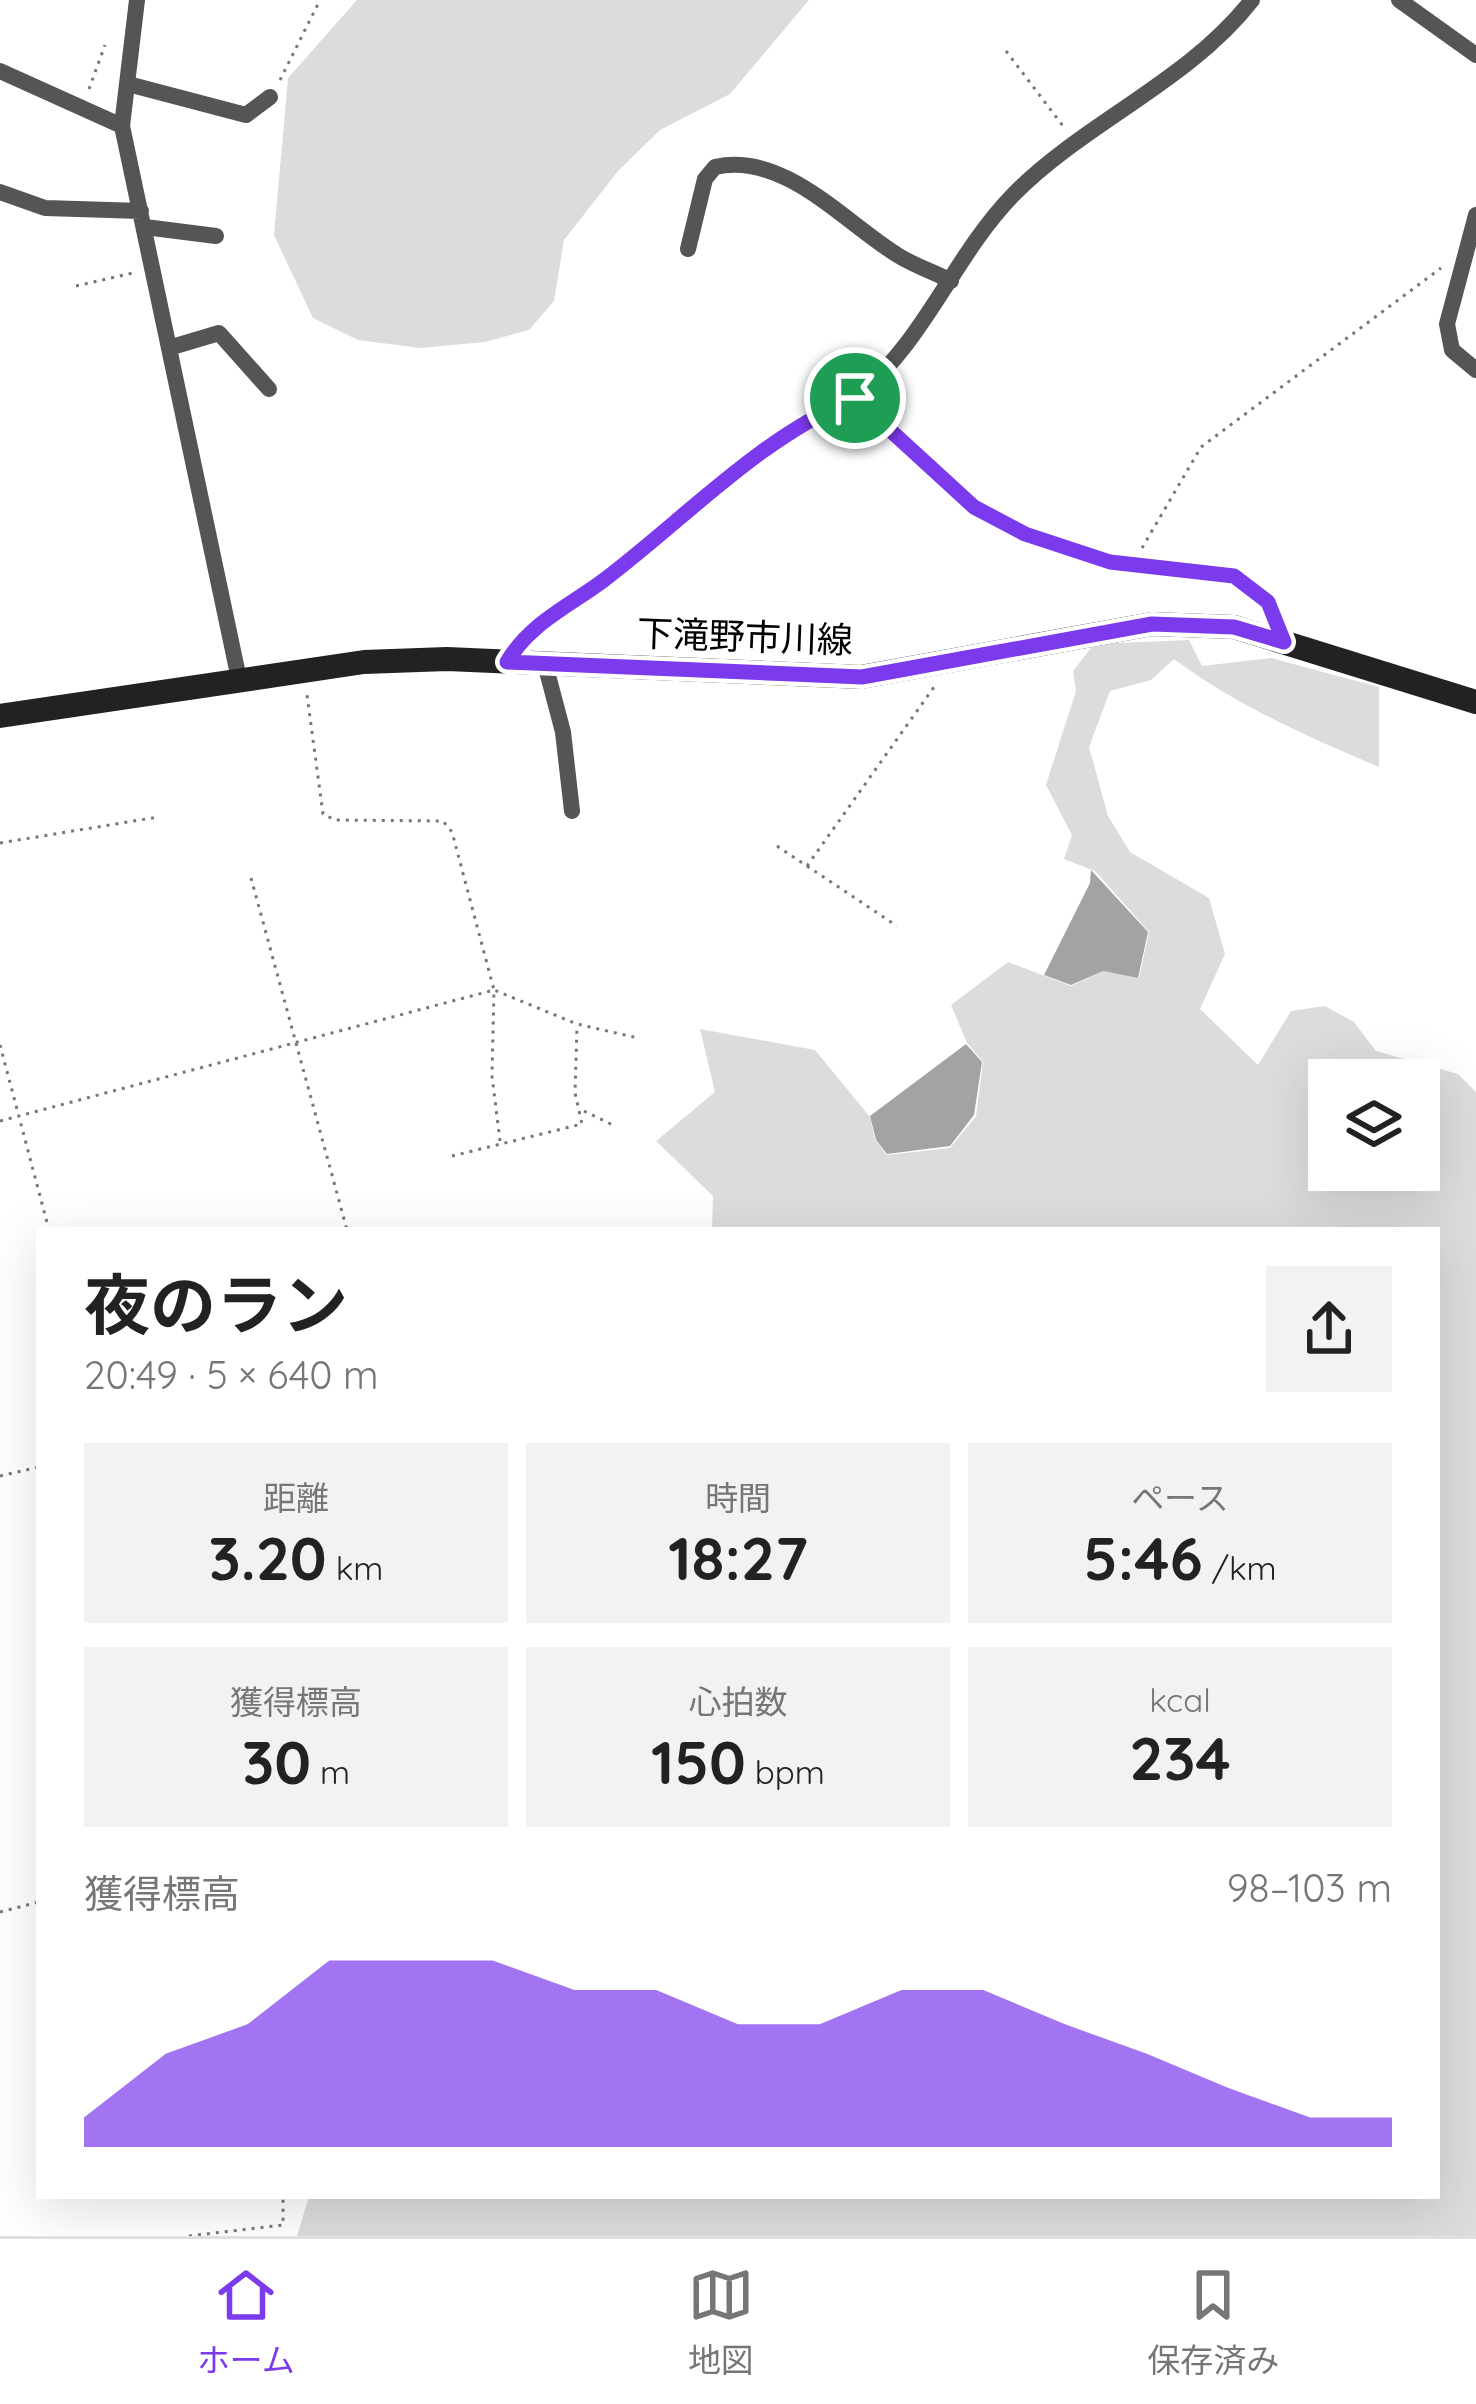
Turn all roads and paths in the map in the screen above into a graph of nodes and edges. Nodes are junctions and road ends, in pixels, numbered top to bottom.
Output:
1 (137, 0) edge
2 (320, 0) edge
3 (1252, 0) edge
4 (1399, 0) edge
5 (105, 45) dead end
6 (1006, 51) dead end
7 (1476, 55) edge
8 (0, 71) edge
9 (128, 84) junction
10 (270, 97) joint
11 (81, 110) junction
12 (122, 126) junction
13 (1077, 144) junction
14 (0, 192) edge
15 (1476, 215) edge
16 (143, 219) junction
17 (216, 236) dead end
18 (688, 249) dead end
19 (1459, 264) junction
20 (154, 267) junction
21 (951, 281) junction
22 (76, 286) dead end
23 (172, 347) junction
24 (1476, 370) edge
25 (269, 389) dead end
26 (855, 398) junction
27 (1135, 566) junction
28 (1284, 642) junction
29 (507, 662) junction
30 (544, 664) junction
31 (931, 667) junction
32 (304, 669) junction
33 (239, 679) junction
34 (1476, 702) edge
35 (0, 716) edge
36 (572, 811) dead end
37 (158, 817) dead end
38 (0, 842) edge
39 (777, 846) dead end
40 (807, 866) junction
41 (251, 878) dead end
42 (897, 926) dead end
43 (494, 990) junction
44 (577, 1024) junction
45 (638, 1038) dead end
46 (298, 1042) junction
47 (0, 1045) edge
48 (582, 1111) junction
49 (20, 1116) junction
50 (0, 1121) edge
51 (615, 1126) dead end
52 (500, 1142) junction
53 (452, 1156) dead end
54 (48, 1227) edge
55 (345, 1227) edge
56 (36, 1467) edge
57 (0, 1476) edge
58 (36, 1903) edge
59 (0, 1912) edge
60 (283, 2199) edge
61 (283, 2225) junction
62 (189, 2236) edge
63 (284, 2236) edge

1 - 9 street
2 - 10 path
3 - 13 street
4 - 7 street
5 - 11 path
6 - 13 path
8 - 11 street
9 - 10 street
9 - 12 street
11 - 12 street
12 - 16 street
13 - 21 street
14 - 16 street
15 - 19 street
16 - 17 street
16 - 20 street
18 - 21 street
19 - 24 street
19 - 27 path
20 - 22 path
20 - 23 street
21 - 26 street
23 - 25 street
23 - 33 street
26 - 27 street
26 - 29 street
27 - 28 street
28 - 31 main road, 下滝野市川線
28 - 34 main road, 下滝野市川線
29 - 30 main road, 下滝野市川線
29 - 32 main road, 下滝野市川線
30 - 31 main road, 下滝野市川線
30 - 36 street
31 - 40 path
32 - 33 main road, 下滝野市川線
32 - 43 path
33 - 35 main road, 下滝野市川線
37 - 38 path
39 - 40 path
40 - 42 path
41 - 46 path
43 - 44 path
43 - 46 path
43 - 52 path
44 - 45 path
44 - 48 path
46 - 49 path
46 - 55 path
47 - 49 path
48 - 51 path
48 - 52 path
49 - 50 path
49 - 54 path
52 - 53 path
56 - 57 path
58 - 59 path
60 - 61 path
61 - 62 path
61 - 63 path

